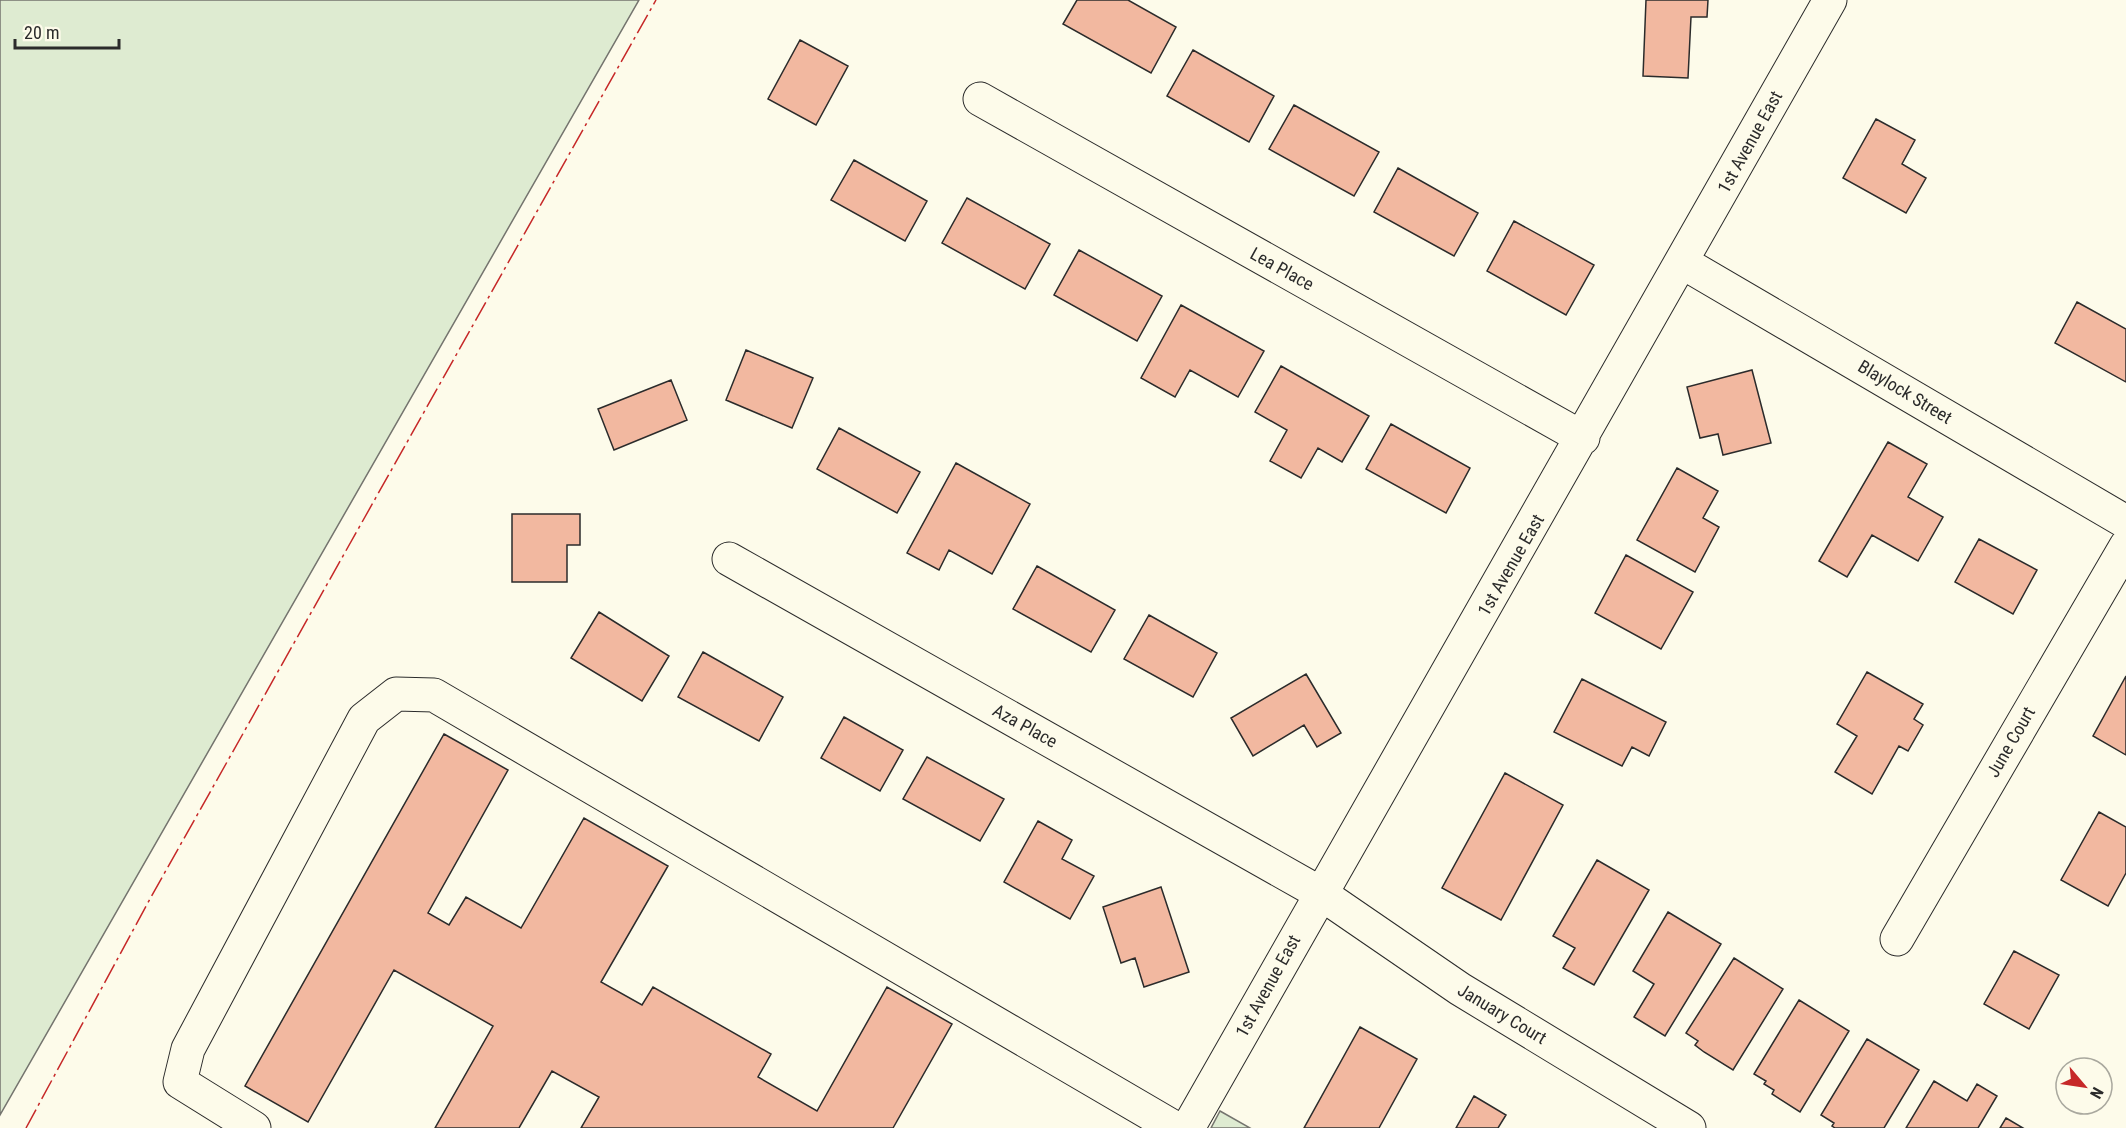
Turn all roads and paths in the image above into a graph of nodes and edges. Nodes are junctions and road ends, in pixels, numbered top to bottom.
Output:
1 (1830, 0) edge
2 (980, 99) dead end
3 (1682, 262) junction
4 (1583, 438) junction
5 (2126, 522) edge
6 (2126, 546) edge
7 (729, 560) dead end
8 (1320, 892) junction
9 (1896, 939) dead end
10 (254, 1128) edge
11 (1175, 1128) edge
12 (1188, 1128) edge
13 (1689, 1128) edge

1 - 3 street, 1st Avenue East
2 - 4 street, Lea Place
3 - 4 street, 1st Avenue East
3 - 5 street, Blaylock Street
4 - 8 street, 1st Avenue East
6 - 9 street, June Court
7 - 8 street, Aza Place
8 - 12 street, 1st Avenue East
8 - 13 street, January Court
10 - 11 street

